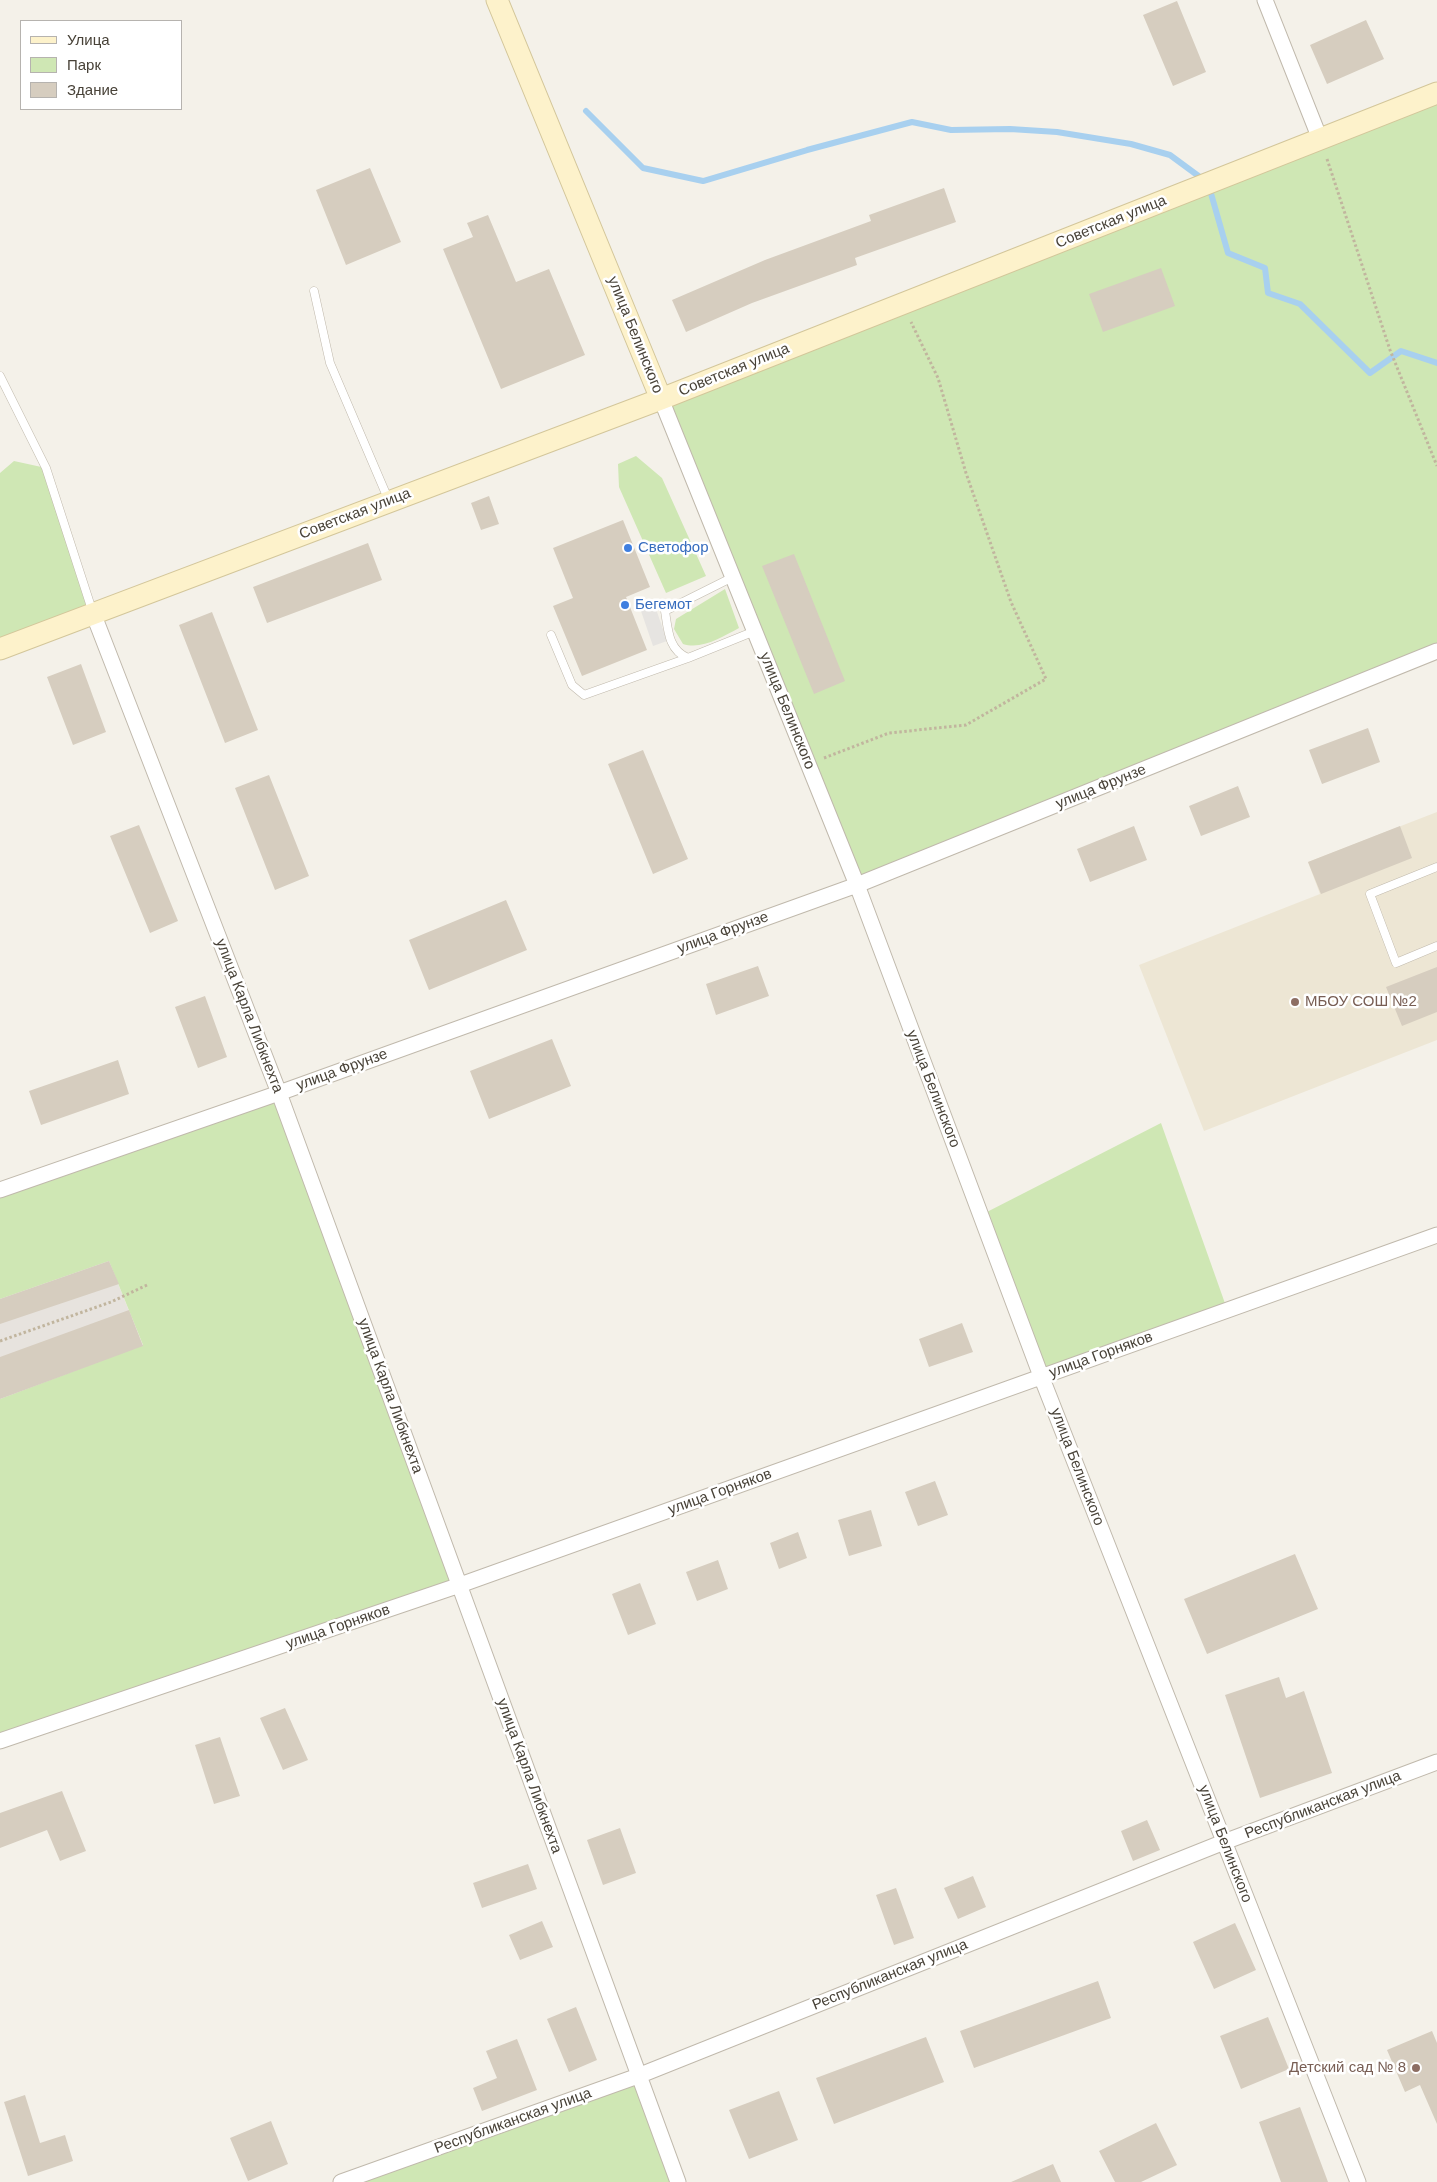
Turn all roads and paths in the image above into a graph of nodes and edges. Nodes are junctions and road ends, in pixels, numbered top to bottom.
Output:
1 (497, 0) edge
2 (1265, 0) edge
3 (1437, 93) edge
4 (1320, 139) junction
5 (314, 291) dead end
6 (902, 304) junction
7 (0, 376) edge
8 (661, 399) junction
9 (1437, 466) edge
10 (388, 501) junction
11 (733, 577) junction
12 (93, 613) junction
13 (755, 631) junction
14 (551, 635) dead end
15 (0, 650) edge
16 (1437, 651) edge
17 (688, 658) junction
18 (808, 764) junction
19 (1437, 867) edge
20 (857, 885) junction
21 (1437, 946) edge
22 (279, 1093) junction
23 (0, 1190) edge
24 (1437, 1235) edge
25 (147, 1285) dead end
26 (0, 1341) edge
27 (1041, 1376) junction
28 (460, 1586) junction
29 (0, 1741) edge
30 (1437, 1762) edge
31 (1224, 1842) junction
32 (638, 2076) junction
33 (341, 2182) edge
34 (678, 2182) edge
35 (1358, 2182) edge

1 - 8 street, улица Белинского
2 - 4 street
3 - 4 street, Советская улица
4 - 6 street, Советская улица
4 - 9 path
5 - 10 lane
6 - 8 street, Советская улица
6 - 18 path
7 - 12 lane
8 - 10 street, Советская улица
8 - 11 street, улица Белинского
10 - 12 street, Советская улица
11 - 13 street, улица Белинского
11 - 17 lane
12 - 15 street, Советская улица
12 - 22 street, улица Карла Либкнехта
13 - 17 lane
13 - 18 street, улица Белинского
14 - 17 lane
16 - 20 street, улица Фрунзе
18 - 20 street, улица Белинского
19 - 21 lane
20 - 22 street, улица Фрунзе
20 - 27 street, улица Белинского
22 - 23 street, улица Фрунзе
22 - 28 street, улица Карла Либкнехта
24 - 27 street, улица Горняков
25 - 26 path
27 - 28 street, улица Горняков
27 - 31 street, улица Белинского
28 - 29 street, улица Горняков
28 - 32 street, улица Карла Либкнехта
30 - 31 street, Республиканская улица
31 - 32 street, Республиканская улица
31 - 35 street, улица Белинского
32 - 33 street, Республиканская улица
32 - 34 street, улица Карла Либкнехта

